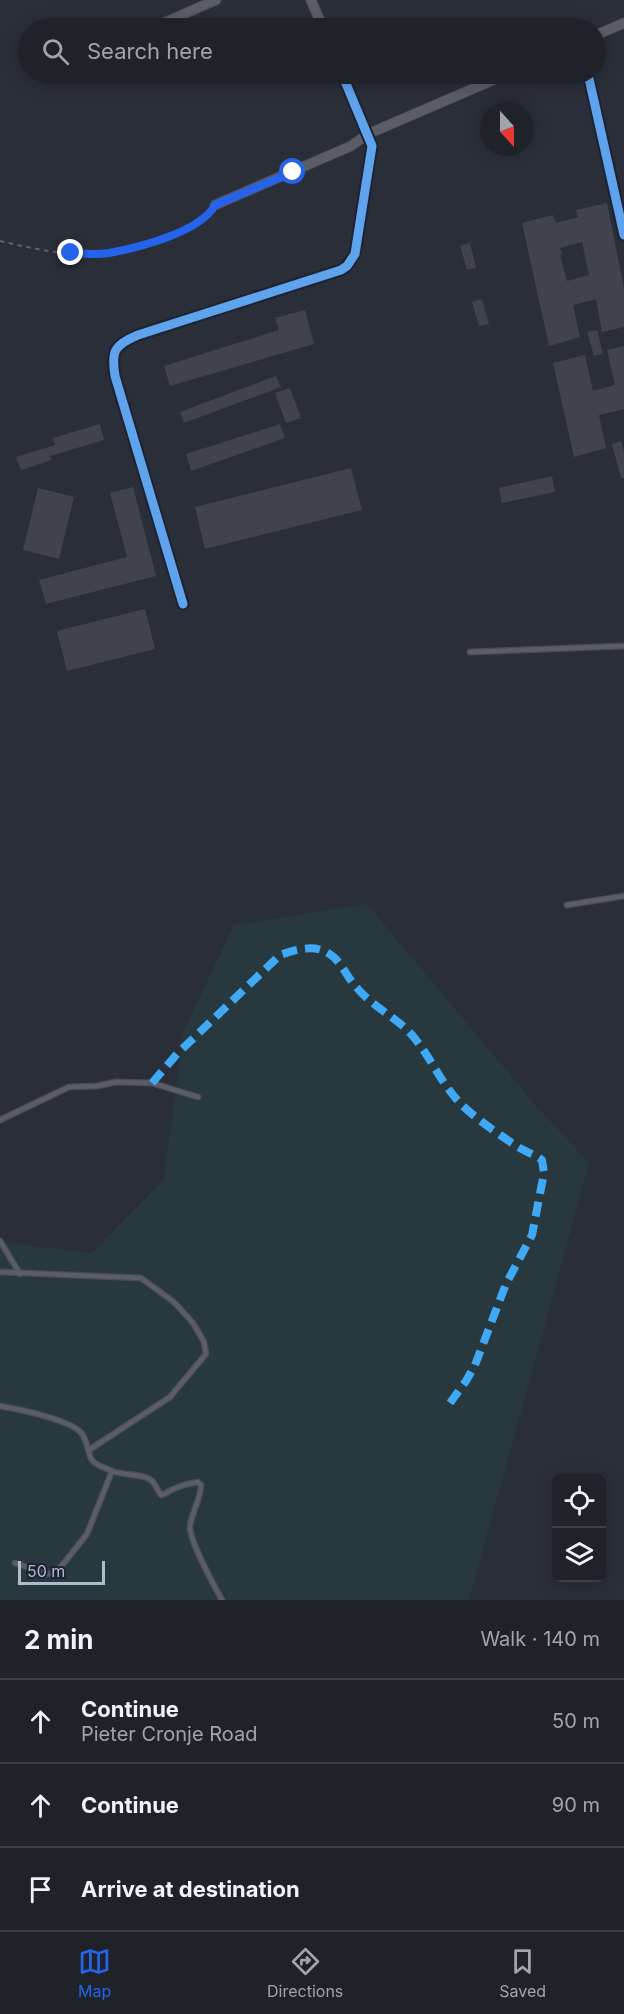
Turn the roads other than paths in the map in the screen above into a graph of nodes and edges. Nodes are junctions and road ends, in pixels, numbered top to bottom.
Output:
1 (216, 0) edge
2 (311, 0) edge
3 (175, 18) edge
4 (319, 18) edge
5 (624, 23) edge
6 (606, 31) edge
7 (346, 84) edge
8 (484, 84) edge
9 (590, 84) edge
10 (368, 134) junction
11 (215, 205) road end
12 (624, 235) edge
13 (183, 604) dead end
14 (624, 646) edge
15 (470, 652) dead end
16 (624, 896) edge
17 (567, 905) dead end
18 (198, 1097) dead end
19 (0, 1120) edge
20 (0, 1241) edge
21 (0, 1272) edge
22 (20, 1274) junction
23 (0, 1406) edge
24 (89, 1455) junction
25 (112, 1471) junction
26 (15, 1563) dead end
27 (222, 1600) edge

1 - 3 street
2 - 4 street
5 - 6 street
7 - 10 street
8 - 10 street
9 - 12 street
10 - 11 street
10 - 13 street
14 - 15 lane
16 - 17 lane
18 - 19 lane
20 - 22 lane
21 - 22 lane
22 - 24 lane
23 - 24 lane
24 - 25 lane
25 - 26 lane
25 - 27 lane

